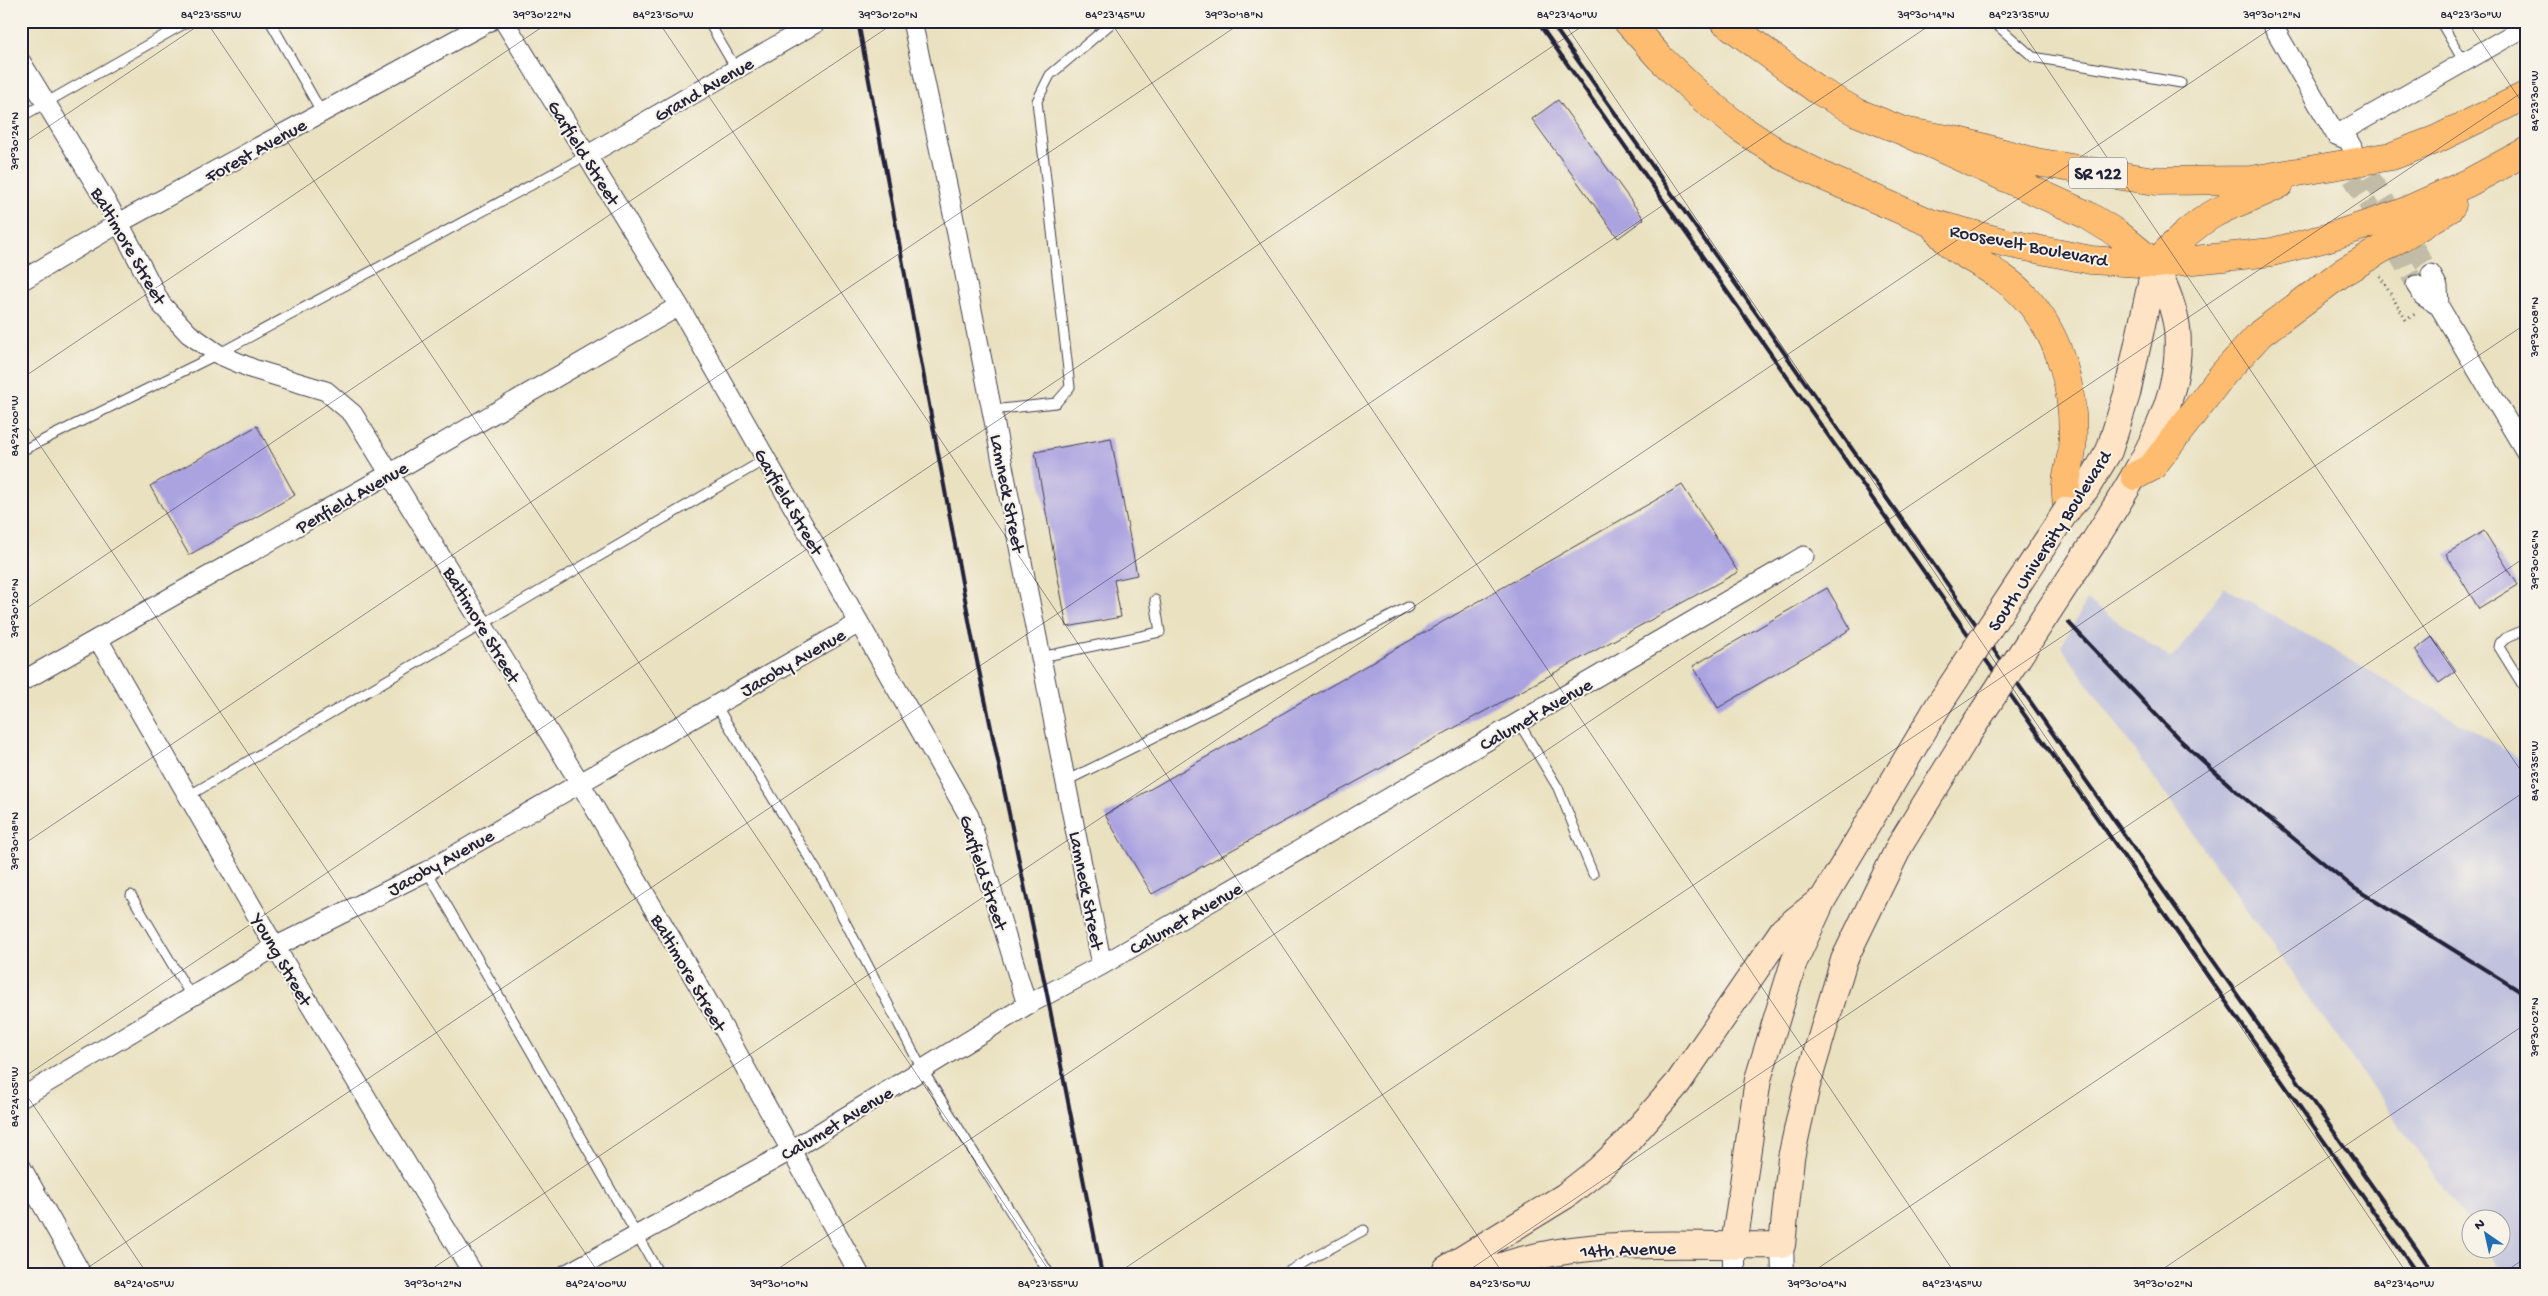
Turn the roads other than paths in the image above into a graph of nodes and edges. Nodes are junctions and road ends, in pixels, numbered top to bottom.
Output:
1 (189, 21) edge
2 (270, 21) edge
3 (490, 21) edge
4 (504, 21) edge
5 (708, 21) edge
6 (819, 21) edge
7 (912, 21) edge
8 (1114, 21) edge
9 (1627, 21) edge
10 (1724, 21) edge
11 (1996, 21) edge
12 (2270, 21) edge
13 (2440, 21) edge
14 (2527, 26) edge
15 (21, 62) edge
16 (2464, 62) junction
17 (736, 69) junction
18 (2181, 83) dead end
19 (2527, 95) edge
20 (46, 103) junction
21 (322, 113) junction
22 (21, 117) edge
23 (1903, 131) junction
24 (2336, 134) junction
25 (2345, 150) tunnel mouth
26 (2527, 151) edge
27 (588, 155) junction
28 (2296, 174) junction
29 (2468, 183) junction
30 (119, 223) junction
31 (1931, 223) junction
32 (2155, 264) junction
33 (2424, 279) tunnel mouth
34 (21, 281) edge
35 (679, 306) junction
36 (218, 354) junction
37 (992, 410) junction
38 (21, 451) edge
39 (2527, 454) edge
40 (766, 459) junction
41 (391, 473) junction
42 (2134, 476) junction
43 (2067, 510) junction
44 (1804, 556) dead end
45 (1155, 600) dead end
46 (1408, 607) dead end
47 (859, 623) junction
48 (484, 625) junction
49 (2527, 629) edge
50 (98, 639) junction
51 (1041, 657) junction
52 (22, 679) edge
53 (2527, 692) edge
54 (716, 705) junction
55 (1519, 723) junction
56 (1066, 781) junction
57 (580, 783) junction
58 (190, 795) junction
59 (426, 871) junction
60 (1593, 874) dead end
61 (131, 894) dead end
62 (1823, 899) junction
63 (276, 947) junction
64 (1102, 965) junction
65 (191, 996) junction
66 (1026, 1005) junction
67 (922, 1069) junction
68 (21, 1098) edge
69 (790, 1151) junction
70 (21, 1167) edge
71 (1364, 1230) dead end
72 (636, 1235) junction
73 (1782, 1245) junction
74 (1734, 1246) junction
75 (1507, 1262) junction
76 (82, 1275) edge
77 (474, 1275) edge
78 (565, 1275) edge
79 (660, 1275) edge
80 (860, 1275) edge
81 (1050, 1275) edge
82 (1282, 1275) edge
83 (1443, 1275) edge
84 (1478, 1275) edge
85 (1531, 1275) edge
86 (1734, 1275) edge
87 (1783, 1275) edge

1 - 20 lane
2 - 21 lane
3 - 21 street, Forest Avenue
4 - 27 street, Garfield Street
5 - 17 lane
6 - 17 street, Grand Avenue
7 - 37 street, Lamneck Street
8 - 37 lane
9 - 31 main road
10 - 23 main road, SR 122
11 - 18 lane
12 - 24 street
13 - 16 lane
14 - 16 street
15 - 20 street, Baltimore Street
16 - 24 street
17 - 27 street, Grand Avenue
19 - 28 main road, SR 122
20 - 22 lane
20 - 30 street, Baltimore Street
21 - 30 street, Forest Avenue
23 - 28 main road, SR 122
23 - 32 main road
24 - 25 street
26 - 29 main road, Roosevelt Boulevard
27 - 35 street, Garfield Street
27 - 36 lane
28 - 32 main road
29 - 32 main road, Roosevelt Boulevard
29 - 42 main road
30 - 34 street, Forest Avenue
30 - 36 street, Baltimore Street
31 - 32 main road, Roosevelt Boulevard
31 - 43 main road
32 - 42 main road, South University Boulevard
32 - 43 main road, South University Boulevard
33 - 39 street
35 - 40 street, Garfield Street
35 - 41 street, Penfield Avenue
36 - 38 lane
36 - 41 street, Baltimore Street
37 - 51 street, Lamneck Street
40 - 47 street, Garfield Street
40 - 48 lane
41 - 48 street, Baltimore Street
41 - 50 street, Penfield Avenue
42 - 73 main road, South University Boulevard, bridge
43 - 62 main road, South University Boulevard, bridge
44 - 55 street, Calumet Avenue
45 - 51 lane
46 - 56 lane
47 - 54 street, Jacoby Avenue
47 - 66 street, Garfield Street
48 - 57 street, Baltimore Street
48 - 58 lane
49 - 53 lane
50 - 52 street, Penfield Avenue
50 - 58 street, Young Street
51 - 56 street, Lamneck Street
54 - 57 street, Jacoby Avenue
54 - 67 lane
55 - 60 lane
55 - 64 street, Calumet Avenue
56 - 64 street, Lamneck Street
57 - 59 street, Jacoby Avenue
57 - 69 street, Baltimore Street
58 - 63 street, Young Street
59 - 63 street, Jacoby Avenue
59 - 72 lane
61 - 65 lane
62 - 74 main road, South University Boulevard
62 - 83 main road
63 - 65 street, Jacoby Avenue
63 - 77 street, Young Street
64 - 66 street, Calumet Avenue
65 - 68 street, Jacoby Avenue
66 - 67 street, Calumet Avenue
67 - 69 street, Calumet Avenue
67 - 81 lane
69 - 72 street, Calumet Avenue
69 - 80 street, Baltimore Street
70 - 76 street
71 - 82 lane
72 - 78 street, Calumet Avenue
72 - 79 lane
73 - 74 main road, 14th Avenue
73 - 87 street, South University Boulevard
74 - 75 main road, 14th Avenue
74 - 86 street, South University Boulevard
75 - 84 main road, 14th Avenue
75 - 85 main road

